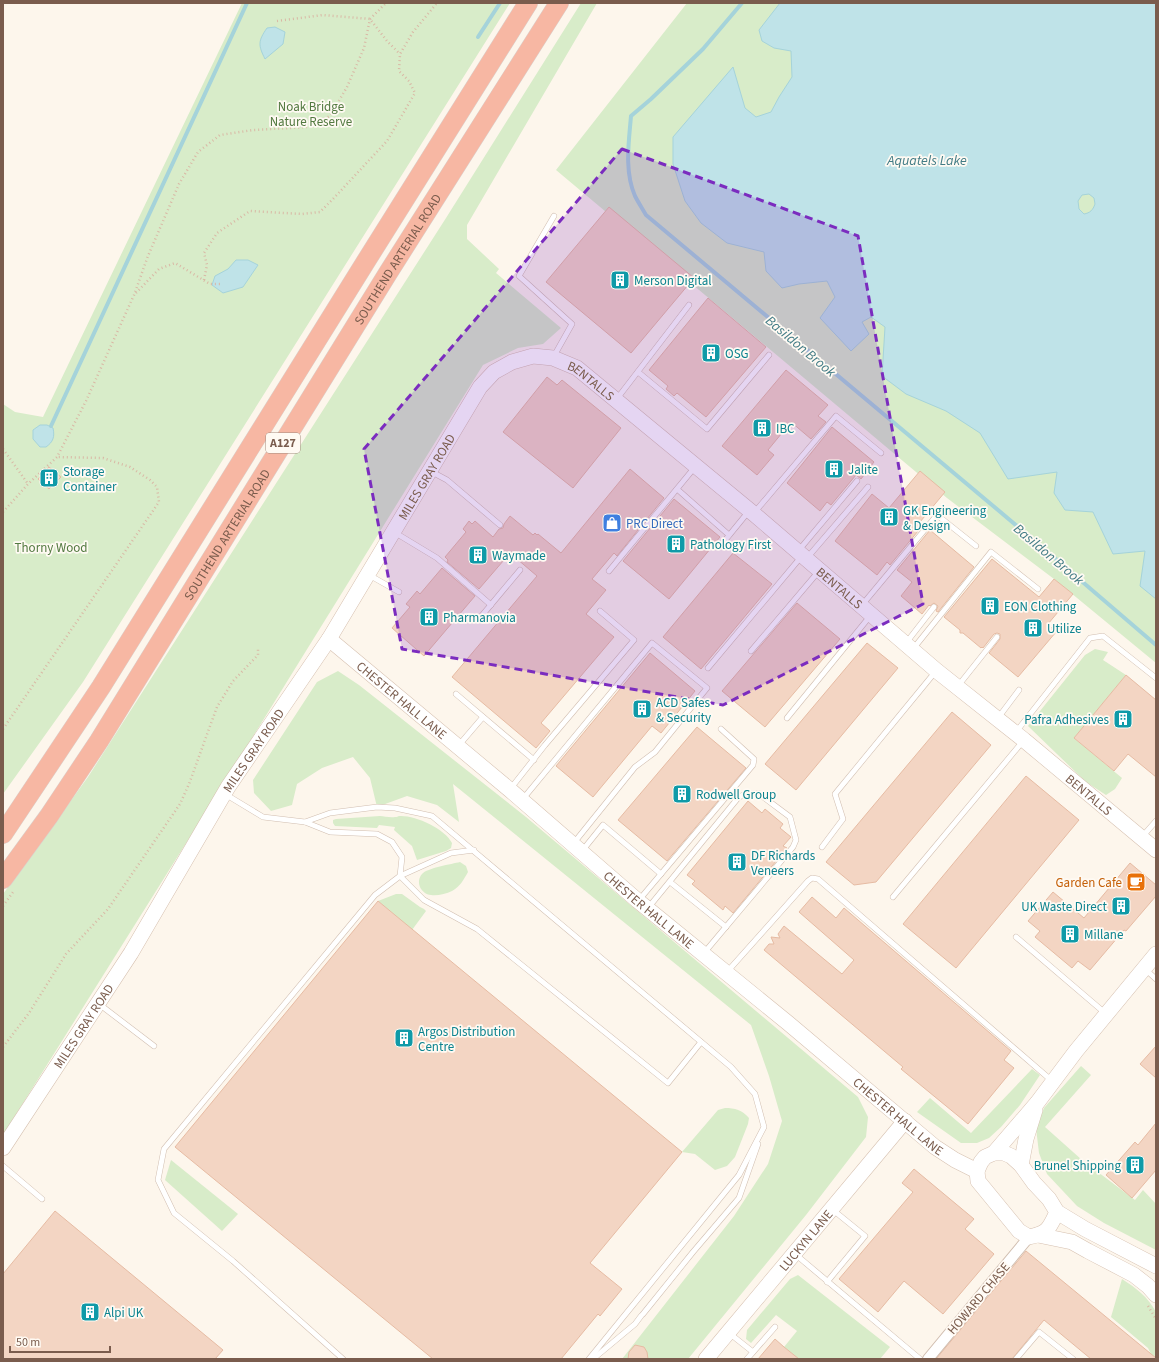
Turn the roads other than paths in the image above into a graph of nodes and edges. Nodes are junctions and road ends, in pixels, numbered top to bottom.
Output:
1 (528, 3) edge
2 (559, 3) edge
3 (554, 216) dead end
4 (690, 305) dead end
5 (769, 355) dead end
6 (553, 358) junction
7 (512, 362) joint
8 (638, 372) junction
9 (616, 400) junction
10 (881, 453) dead end
11 (696, 466) junction
12 (430, 471) junction
13 (857, 481) dead end
14 (868, 488) dead end
15 (676, 489) junction
16 (752, 512) junction
17 (500, 525) dead end
18 (393, 532) junction
19 (729, 535) junction
20 (722, 544) dead end
21 (976, 546) dead end
22 (802, 555) junction
23 (520, 570) dead end
24 (819, 570) junction
25 (609, 571) dead end
26 (368, 574) junction
27 (1038, 589) dead end
28 (399, 592) dead end
29 (491, 605) junction
30 (934, 607) dead end
31 (866, 610) junction
32 (600, 611) dead end
33 (479, 619) dead end
34 (997, 637) dead end
35 (329, 638) junction
36 (909, 647) junction
37 (751, 651) dead end
38 (708, 668) dead end
39 (937, 670) junction
40 (1156, 678) edge
41 (957, 686) junction
42 (1020, 690) dead end
43 (456, 694) dead end
44 (483, 717) junction
45 (786, 718) dead end
46 (997, 718) junction
47 (721, 729) dead end
48 (1020, 736) junction
49 (458, 747) junction
50 (534, 760) junction
51 (510, 790) junction
52 (224, 794) junction
53 (522, 800) junction
54 (1156, 821) edge
55 (305, 822) junction
56 (3, 834) edge
57 (1142, 837) junction
58 (822, 847) dead end
59 (577, 849) junction
60 (474, 850) junction
61 (1156, 850) edge
62 (661, 874) junction
63 (400, 876) junction
64 (3, 879) edge
65 (670, 882) junction
66 (893, 897) dead end
67 (643, 905) junction
68 (726, 927) junction
69 (1016, 937) dead end
70 (703, 954) junction
71 (1156, 954) edge
72 (1144, 968) junction
73 (726, 973) junction
74 (1156, 979) edge
75 (98, 1004) junction
76 (1106, 1014) junction
77 (701, 1042) junction
78 (154, 1046) dead end
79 (1053, 1082) junction
80 (1037, 1103) junction
81 (905, 1121) junction
82 (764, 1126) junction
83 (3, 1148) edge
84 (994, 1153) junction
85 (1021, 1165) junction
86 (3, 1166) edge
87 (977, 1171) junction
88 (42, 1199) dead end
89 (832, 1209) junction
90 (1057, 1212) junction
91 (1033, 1236) junction
92 (794, 1254) junction
93 (1156, 1266) edge
94 (827, 1282) junction
95 (1156, 1295) edge
96 (775, 1327) dead end
97 (728, 1333) junction
98 (753, 1352) junction
99 (1018, 1358) edge
100 (343, 1359) edge
101 (589, 1359) edge
102 (593, 1359) edge
103 (706, 1359) edge
104 (747, 1359) edge
105 (920, 1359) edge
106 (928, 1359) edge
107 (1072, 1359) edge

1 - 56 highway, SOUTHEND ARTERIAL ROAD / A127
2 - 64 highway, SOUTHEND ARTERIAL ROAD / A127
3 - 6 lane
4 - 8 lane
5 - 8 lane
6 - 7 street, BENTALLS
6 - 9 street, BENTALLS
7 - 12 street, MILES GRAY ROAD
8 - 9 lane
9 - 11 street, BENTALLS
10 - 16 lane
11 - 15 lane
11 - 16 street, BENTALLS
12 - 17 lane
12 - 18 street, MILES GRAY ROAD
13 - 22 lane
14 - 22 lane
15 - 19 lane
15 - 25 lane
16 - 19 lane
16 - 22 street, BENTALLS
18 - 26 street, MILES GRAY ROAD
18 - 29 lane
19 - 20 lane
21 - 31 lane
22 - 24 street, BENTALLS
22 - 38 lane
23 - 29 lane
24 - 31 street, BENTALLS
24 - 37 lane
26 - 28 lane
26 - 35 street, MILES GRAY ROAD
27 - 36 lane
29 - 33 lane
30 - 36 lane
31 - 36 street, BENTALLS
31 - 45 lane
32 - 50 lane
34 - 41 lane
35 - 49 street, CHESTER HALL LANE
35 - 52 street, MILES GRAY ROAD
36 - 39 street, BENTALLS
39 - 41 street, BENTALLS
39 - 58 lane
40 - 48 lane
41 - 46 street, BENTALLS
42 - 46 lane
43 - 44 lane
44 - 49 lane
44 - 50 lane
46 - 48 street, BENTALLS
47 - 62 lane
48 - 57 street, BENTALLS
48 - 66 lane
49 - 51 street, CHESTER HALL LANE
50 - 51 lane
51 - 53 street, CHESTER HALL LANE
52 - 55 lane
52 - 75 street, MILES GRAY ROAD
53 - 59 street, CHESTER HALL LANE
53 - 59 lane
54 - 57 lane
55 - 60 lane
55 - 63 lane
57 - 61 street, BENTALLS
59 - 62 lane
59 - 67 street, CHESTER HALL LANE
60 - 63 lane
60 - 77 lane
62 - 67 lane
63 - 77 lane
63 - 100 lane
65 - 67 lane
65 - 68 lane
65 - 68 lane
67 - 70 street, CHESTER HALL LANE
68 - 70 lane
69 - 76 lane
70 - 73 street, CHESTER HALL LANE
71 - 72 street
72 - 74 lane
72 - 76 street
73 - 79 lane
73 - 81 street, CHESTER HALL LANE
75 - 78 lane
75 - 83 street, MILES GRAY ROAD
76 - 79 street
77 - 82 lane
79 - 80 street
80 - 84 street
80 - 85 street
81 - 87 street, CHESTER HALL LANE
81 - 89 street, LUCKYN LANE
82 - 101 lane
82 - 102 lane
84 - 85 street
84 - 87 street
85 - 90 street
86 - 88 lane
87 - 91 street
89 - 92 street, LUCKYN LANE
89 - 94 lane
90 - 91 street
90 - 93 street
91 - 95 street
91 - 106 street, HOWARD CHASE
92 - 94 lane
92 - 97 street, LUCKYN LANE
94 - 105 lane
96 - 98 lane
97 - 98 lane
97 - 103 street, LUCKYN LANE
98 - 104 lane
99 - 107 lane

